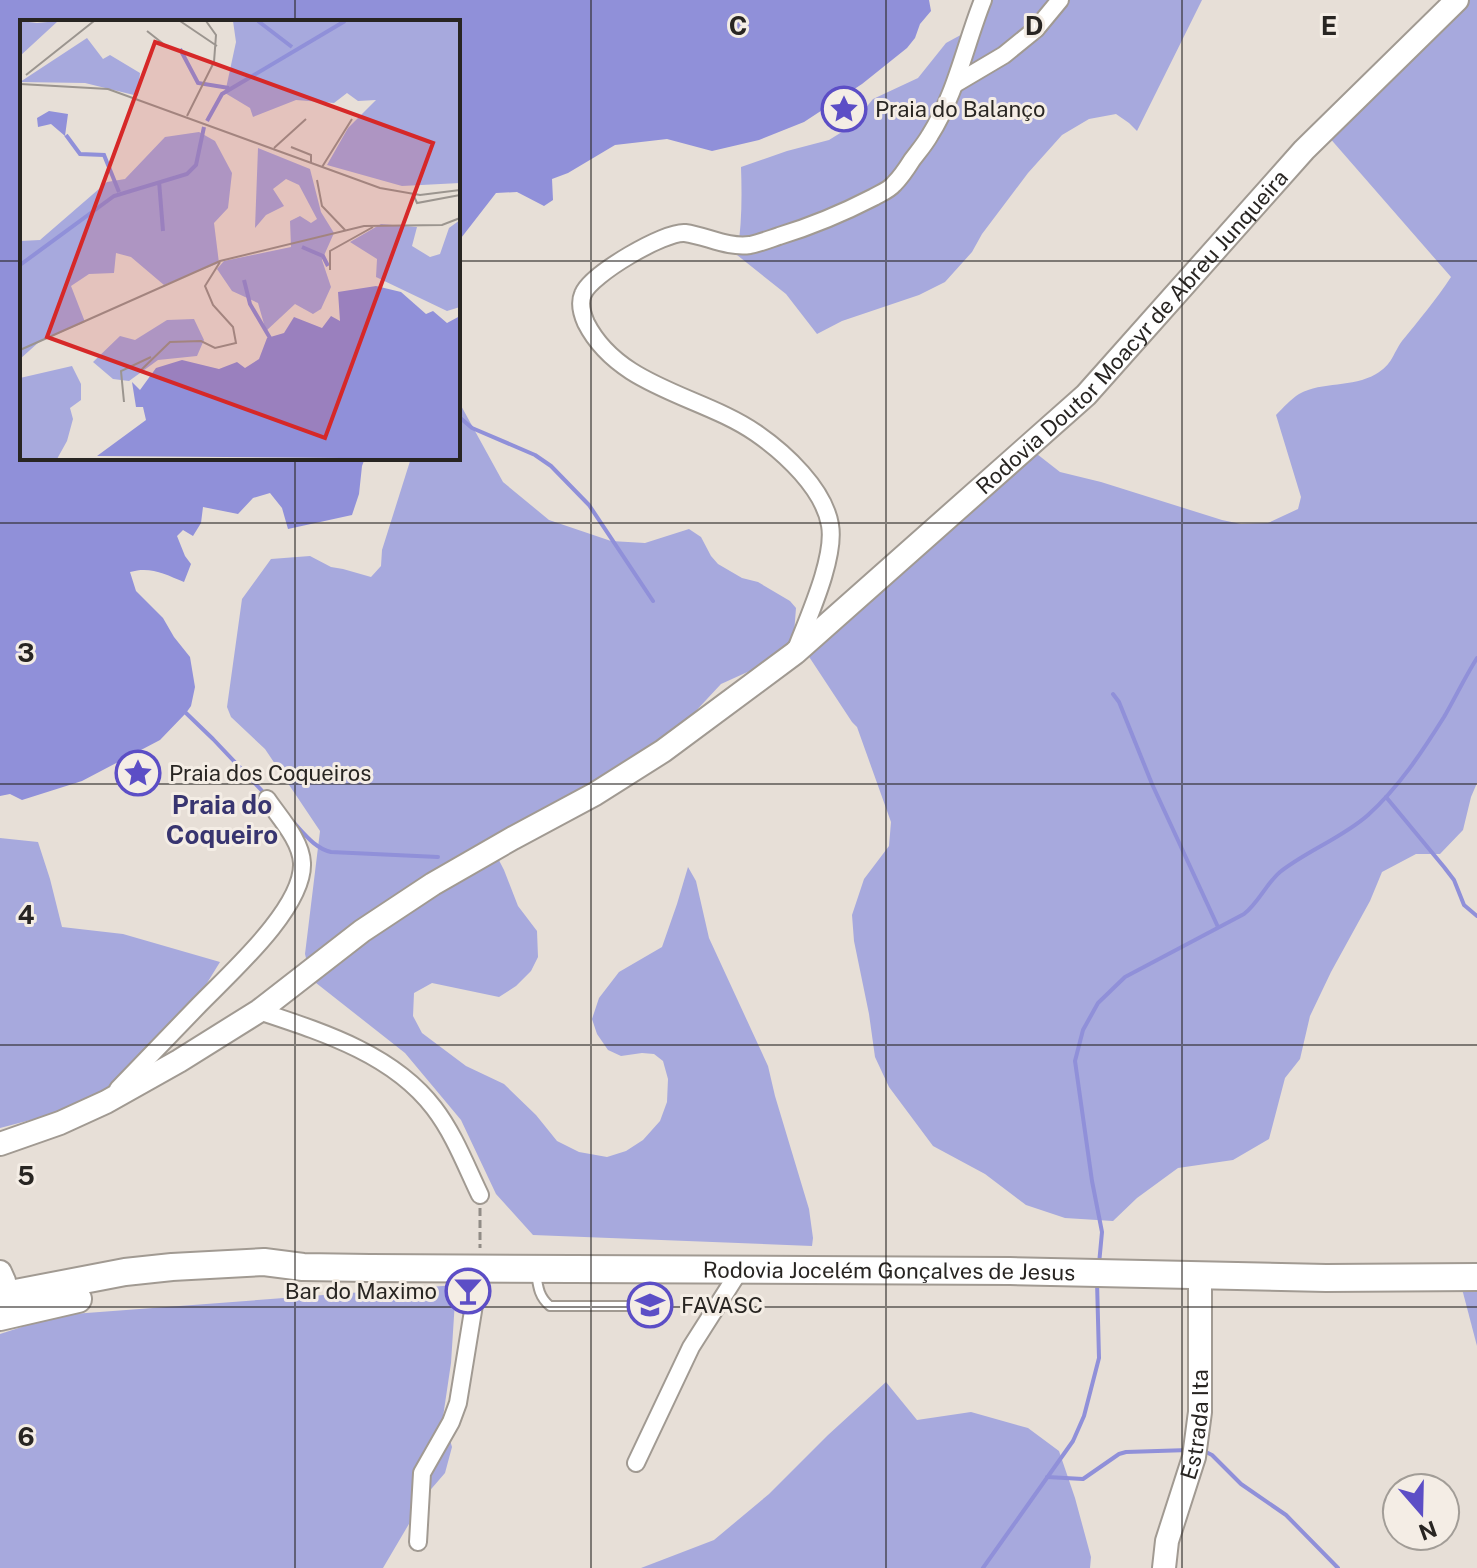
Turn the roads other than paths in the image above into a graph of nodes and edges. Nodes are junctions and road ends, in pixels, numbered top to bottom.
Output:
1 (983, 0) edge
2 (1060, 0) edge
3 (1457, 0) edge
4 (955, 84) junction
5 (795, 653) junction
6 (267, 799) dead end
7 (259, 1011) junction
8 (106, 1102) junction
9 (0, 1144) edge
10 (480, 1195) road end
11 (480, 1268) junction
12 (536, 1268) junction
13 (740, 1270) junction
14 (1200, 1275) junction
15 (1477, 1277) edge
16 (1, 1297) edge
17 (659, 1306) dead end
18 (636, 1463) dead end
19 (418, 1542) dead end
20 (1164, 1568) edge

1 - 4 street
2 - 4 street
3 - 5 street, Rodovia Doutor Moacyr de Abreu Junqueira
4 - 5 street
5 - 7 street, Rodovia Doutor Moacyr de Abreu Junqueira
6 - 8 street
7 - 8 street, Rodovia Doutor Moacyr de Abreu Junqueira
7 - 10 street
8 - 9 street, Rodovia Doutor Moacyr de Abreu Junqueira
11 - 12 main road, Rodovia Jocelém Gonçalves de Jesus
11 - 16 main road, Rodovia Jocelém Gonçalves de Jesus
11 - 19 street
12 - 13 main road, Rodovia Jocelém Gonçalves de Jesus
12 - 17 lane
13 - 14 main road, Rodovia Jocelém Gonçalves de Jesus
13 - 18 street
14 - 15 main road, Rodovia Jocelém Gonçalves de Jesus
14 - 20 street, Estrada Ita

